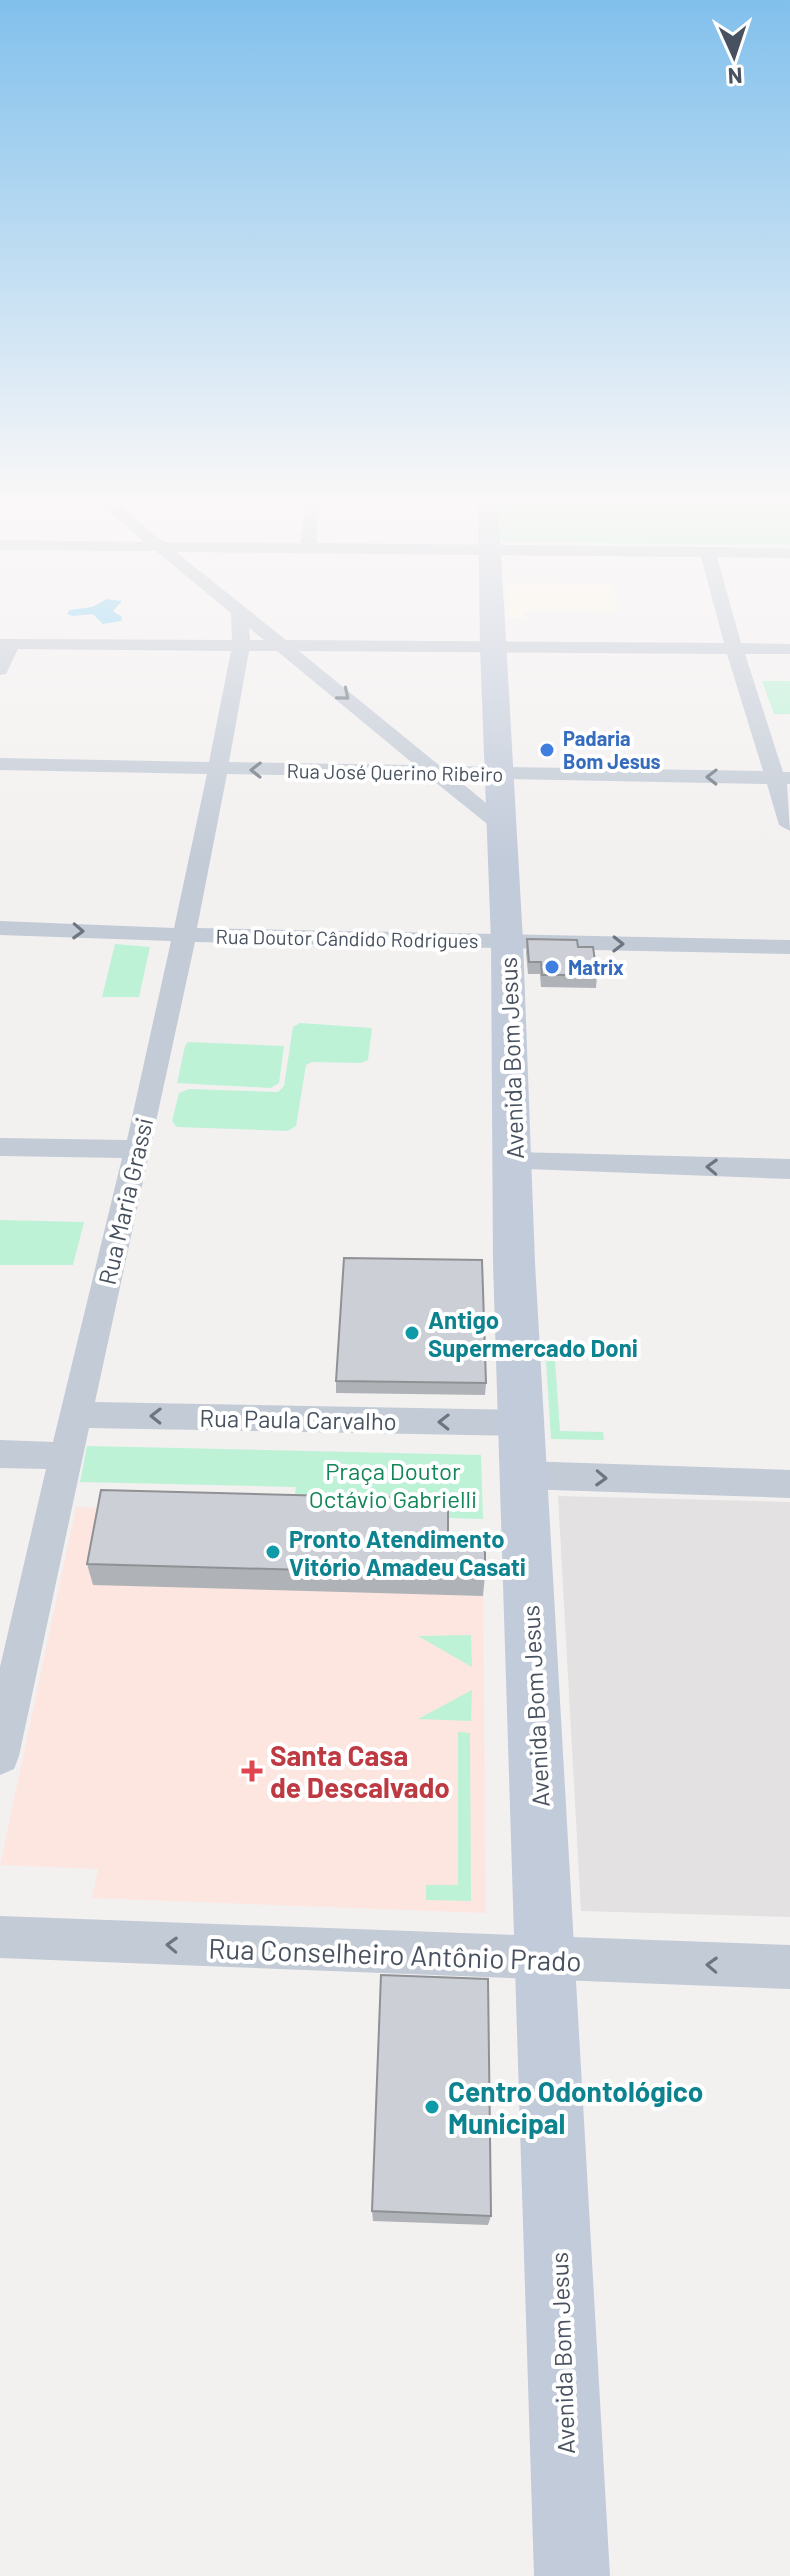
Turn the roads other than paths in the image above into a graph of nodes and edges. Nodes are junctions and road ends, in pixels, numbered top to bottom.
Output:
1 (240, 620) edge
2 (253, 620) edge
3 (491, 620) edge
4 (726, 620) edge
5 (6, 644) edge
6 (241, 645) junction
7 (284, 645) junction
8 (492, 647) junction
9 (734, 649) junction
10 (790, 649) edge
11 (0, 670) edge
12 (0, 764) edge
13 (218, 770) junction
14 (436, 773) junction
15 (501, 773) junction
16 (783, 778) edge
17 (790, 825) edge
18 (503, 827) junction
19 (0, 928) edge
20 (185, 935) junction
21 (507, 941) junction
22 (790, 947) edge
23 (0, 1147) edge
24 (138, 1149) junction
25 (514, 1161) junction
26 (790, 1169) edge
27 (74, 1415) junction
28 (522, 1423) junction
29 (0, 1454) edge
30 (65, 1456) junction
31 (523, 1475) junction
32 (790, 1484) edge
33 (0, 1756) edge
34 (0, 1937) edge
35 (546, 1960) junction
36 (790, 1967) edge
37 (572, 2576) edge

1 - 6 street, Rua Maria Grassi
2 - 7 street
3 - 8 street, Avenida Bom Jesus
4 - 9 street
5 - 6 street
5 - 11 street
6 - 7 street
6 - 13 street, Rua Maria Grassi
7 - 8 street
7 -> 14 street
8 - 9 street
8 - 15 street, Avenida Bom Jesus
9 - 10 street
9 - 16 street
12 - 13 street, Rua José Querino Ribeiro
14 -> 13 street, Rua José Querino Ribeiro
13 - 20 street, Rua Maria Grassi
14 - 15 street, Rua José Querino Ribeiro
14 - 18 street
16 -> 15 street, Rua José Querino Ribeiro
15 - 18 street, Avenida Bom Jesus
16 - 17 street
18 - 21 street, Avenida Bom Jesus
19 -> 20 street, Rua Doutor Cândido Rodrigues
20 - 21 street, Rua Doutor Cândido Rodrigues
20 - 24 street, Rua Maria Grassi
21 -> 22 street, Rua Doutor Cândido Rodrigues
21 - 25 street, Avenida Bom Jesus
23 - 24 street
24 - 27 street, Rua Maria Grassi
26 -> 25 street
25 - 28 street, Avenida Bom Jesus
28 -> 27 street, Rua Paula Carvalho
27 - 30 street, Rua Maria Grassi
28 - 31 street, Avenida Bom Jesus
29 - 30 street
30 - 33 street, Rua Maria Grassi
31 -> 32 street
31 - 35 street, Avenida Bom Jesus
35 -> 34 street, Rua Conselheiro Antônio Prado
36 -> 35 street, Rua Conselheiro Antônio Prado
35 - 37 street, Avenida Bom Jesus

